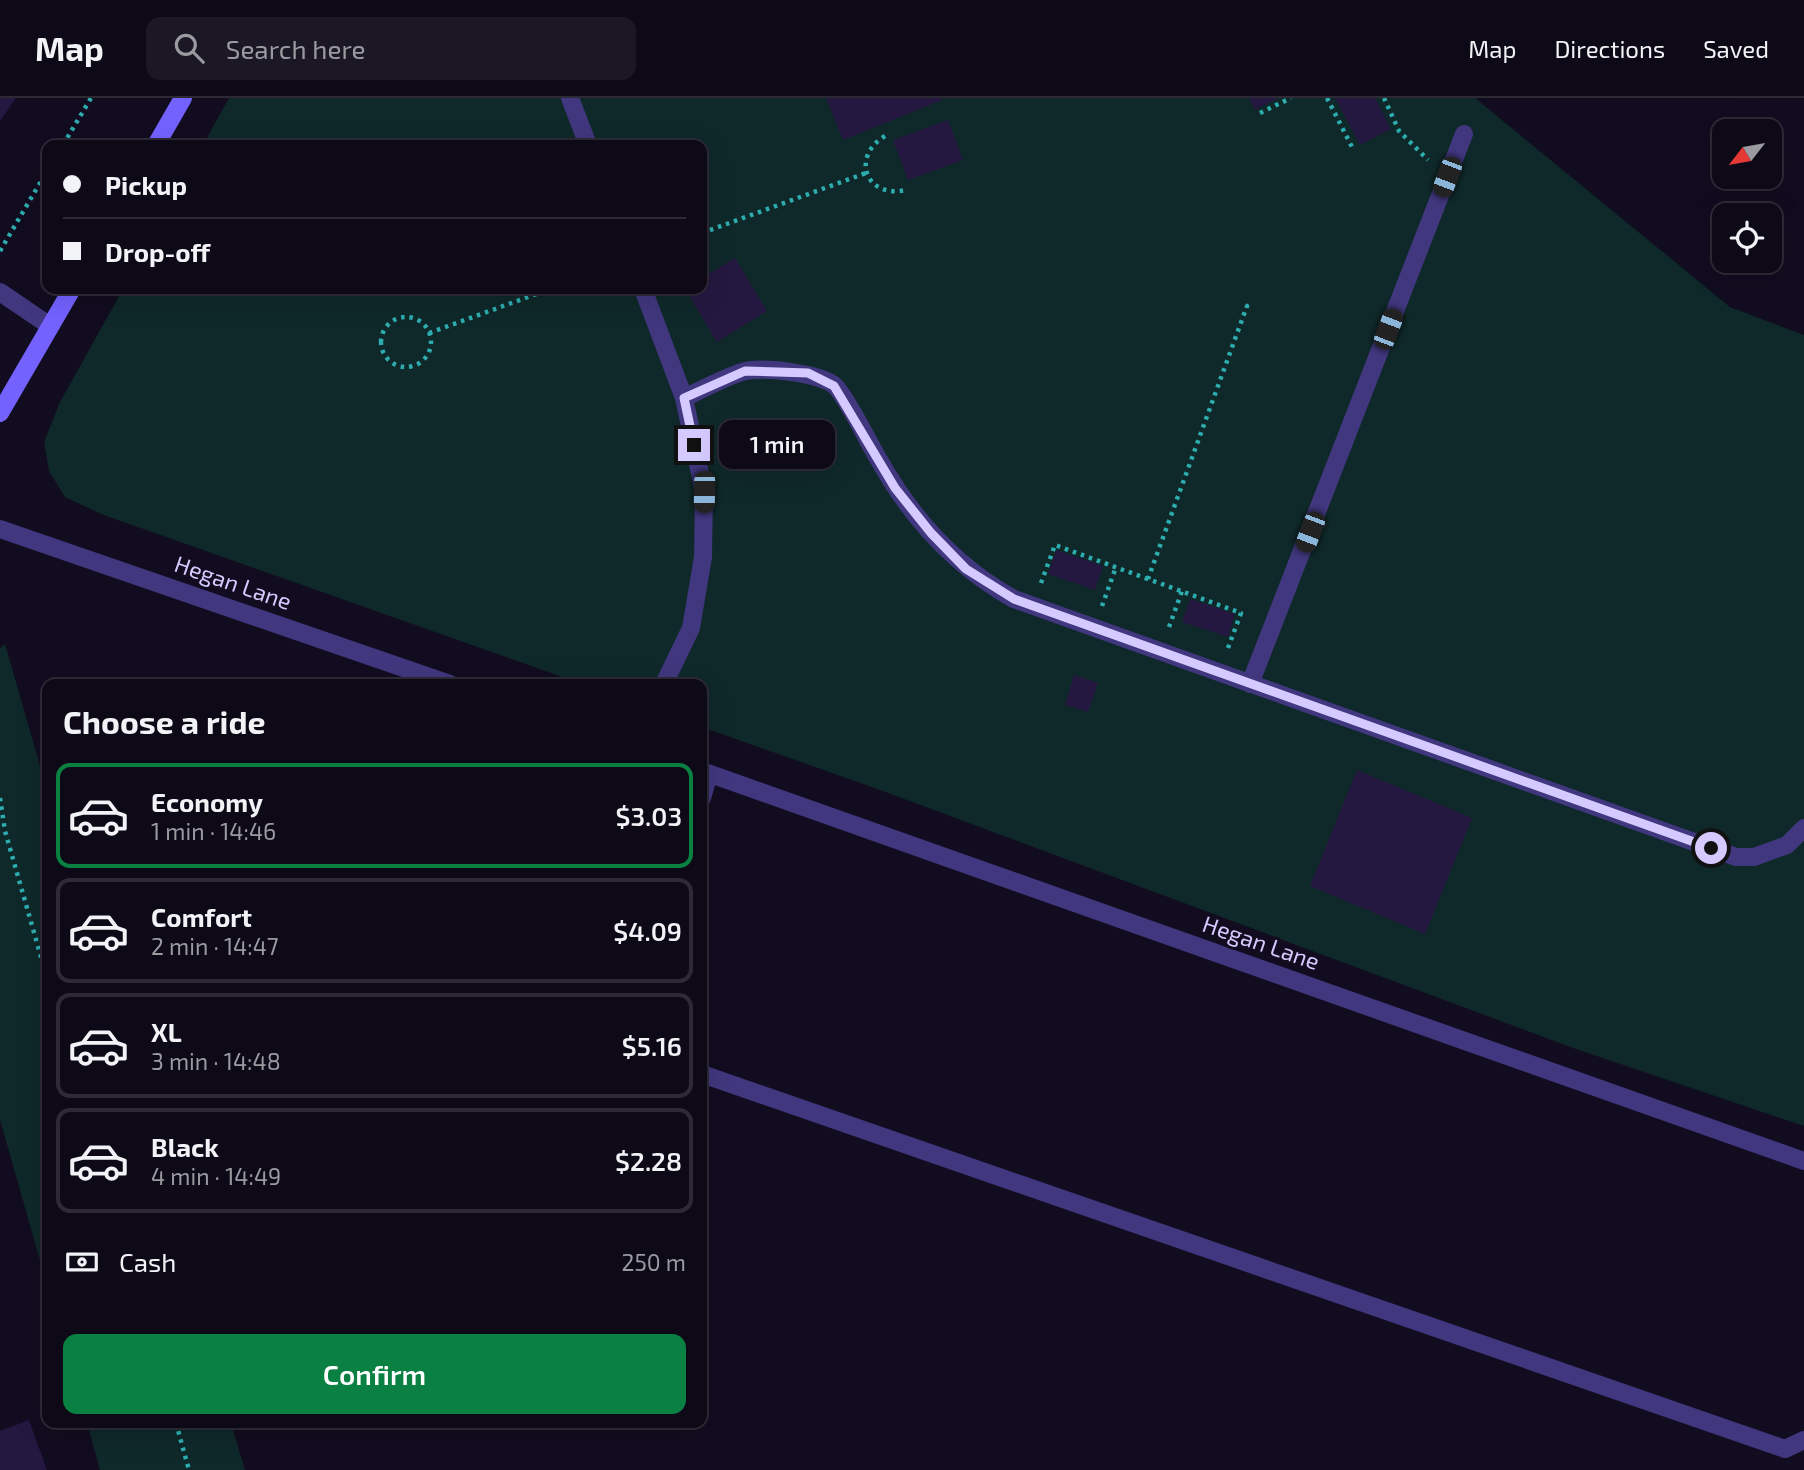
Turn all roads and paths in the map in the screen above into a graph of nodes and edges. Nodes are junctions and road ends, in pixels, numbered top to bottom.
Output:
1 (91, 98) edge
2 (183, 98) edge
3 (570, 98) edge
4 (1291, 98) edge
5 (1327, 98) edge
6 (1384, 98) edge
7 (1260, 113) dead end
8 (1464, 134) dead end
9 (885, 136) dead end
10 (66, 140) edge
11 (159, 140) edge
12 (586, 140) edge
13 (1353, 149) dead end
14 (866, 173) junction
15 (1447, 177) junction
16 (42, 180) edge
17 (905, 190) dead end
18 (707, 231) edge
19 (0, 251) edge
20 (0, 292) edge
21 (69, 294) edge
22 (536, 294) edge
23 (645, 294) edge
24 (1243, 305) dead end
25 (50, 326) junction
26 (429, 333) junction
27 (684, 398) junction
28 (0, 413) edge
29 (0, 529) edge
30 (1116, 567) junction
31 (1148, 579) junction
32 (1053, 589) dead end
33 (1182, 591) junction
34 (1089, 602) dead end
35 (1101, 606) junction
36 (1112, 611) dead end
37 (1168, 631) dead end
38 (1227, 652) dead end
39 (435, 679) edge
40 (666, 679) edge
41 (1250, 684) junction
42 (707, 773) edge
43 (0, 798) edge
44 (1804, 828) edge
45 (42, 960) edge
46 (707, 1076) edge
47 (1804, 1161) edge
48 (177, 1428) edge
49 (1804, 1440) edge
50 (189, 1470) edge

1 - 10 path
2 - 11 main road
3 - 12 street
4 - 7 path
5 - 13 path
6 - 15 path
8 - 15 street
9 - 14 path
14 - 17 path
14 - 18 path
15 - 41 street
16 - 19 path
20 - 25 street
21 - 25 main road
22 - 26 path
23 - 27 street
24 - 31 path
25 - 28 main road
26 - 26 path
27 - 40 street
27 - 41 street
29 - 39 street, Hegan Lane
30 - 31 path
30 - 32 path
30 - 35 path
31 - 33 path
33 - 37 path
33 - 38 path
34 - 35 path
35 - 36 path
41 - 44 street
42 - 47 street, Hegan Lane
43 - 45 path
46 - 49 street
48 - 50 path

